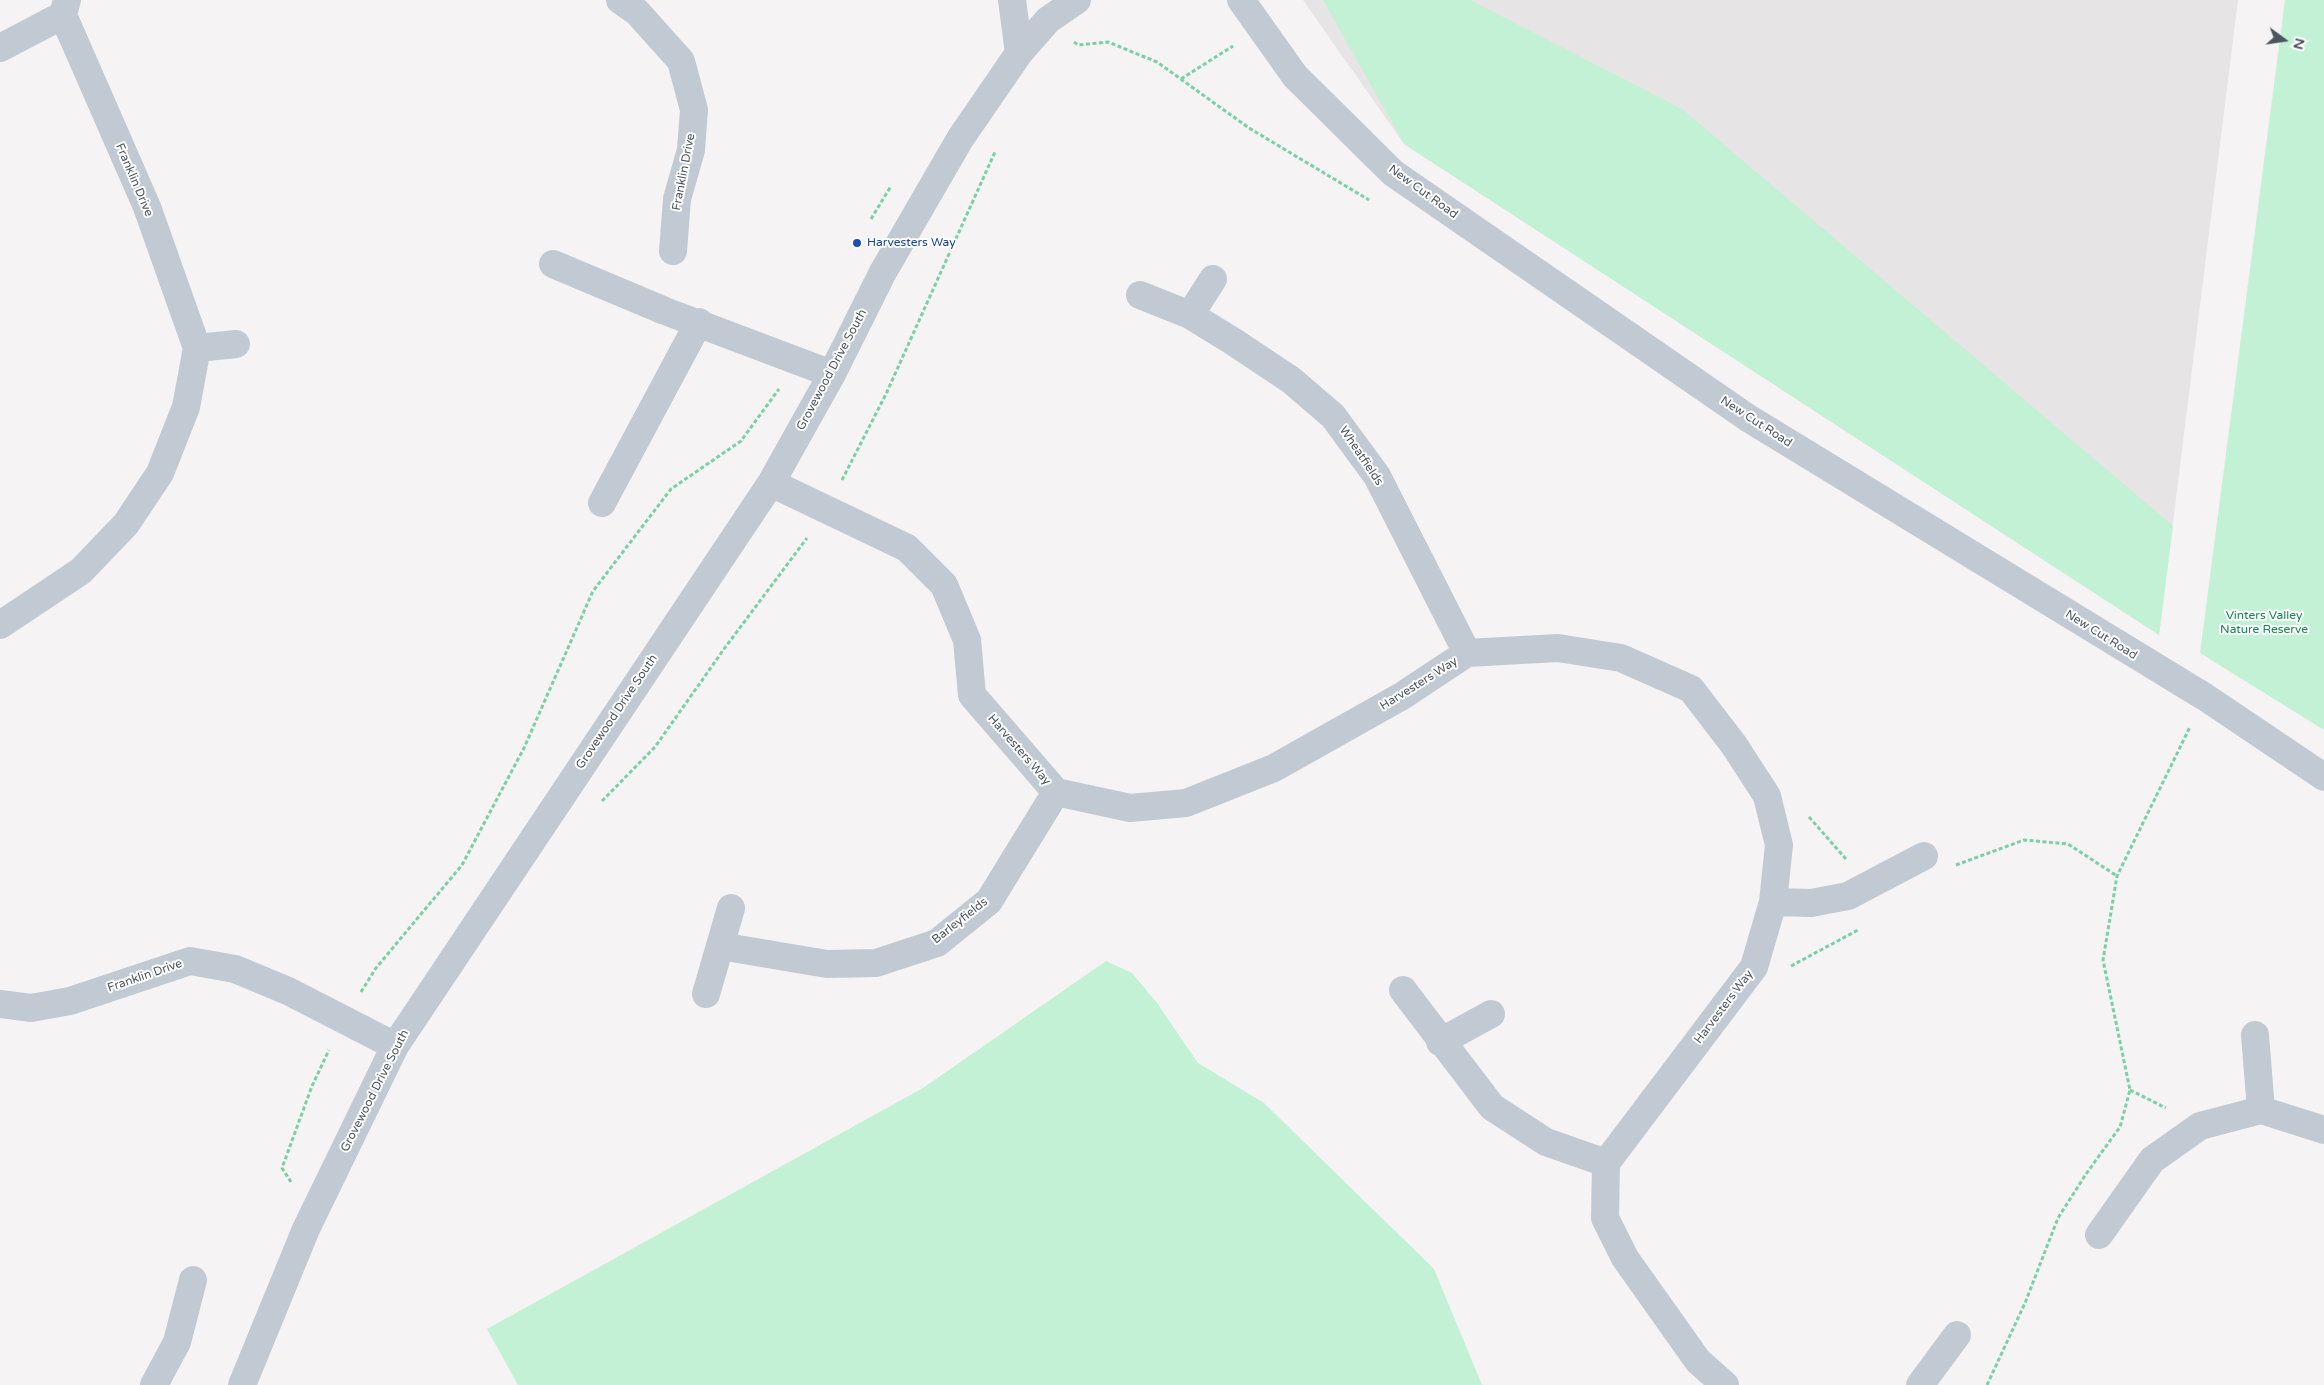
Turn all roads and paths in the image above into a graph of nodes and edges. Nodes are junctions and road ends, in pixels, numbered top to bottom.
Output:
1 (620, 0) edge
2 (1012, 0) edge
3 (1077, 0) edge
4 (1240, 1) edge
5 (65, 8) edge
6 (1048, 20) junction
7 (0, 48) edge
8 (1019, 53) junction
9 (978, 113) junction
10 (1372, 202) dead end
11 (673, 250) dead end
12 (553, 264) dead end
13 (1213, 279) dead end
14 (1140, 295) dead end
15 (1190, 315) junction
16 (700, 322) junction
17 (236, 344) dead end
18 (197, 348) junction
19 (798, 362) junction
20 (832, 374) junction
21 (771, 483) junction
22 (602, 503) dead end
23 (827, 510) junction
24 (0, 625) edge
25 (1467, 653) junction
26 (2205, 697) junction
27 (2324, 777) edge
28 (1056, 792) junction
29 (600, 803) dead end
30 (1771, 812) junction
31 (1924, 856) dead end
32 (1951, 867) dead end
33 (2116, 876) junction
34 (1870, 885) junction
35 (1773, 902) junction
36 (731, 908) dead end
37 (720, 946) junction
38 (1756, 963) junction
39 (1402, 990) dead end
40 (706, 994) dead end
41 (0, 1004) edge
42 (1491, 1014) dead end
43 (344, 1020) junction
44 (2255, 1036) dead end
45 (1440, 1042) junction
46 (395, 1046) junction
47 (2261, 1110) junction
48 (2324, 1130) edge
49 (1606, 1163) junction
50 (313, 1214) junction
51 (2099, 1235) dead end
52 (193, 1280) dead end
53 (1957, 1335) dead end
54 (154, 1385) edge
55 (242, 1385) edge
56 (1725, 1385) edge
57 (1920, 1385) edge
58 (1987, 1385) edge

1 - 11 street, Franklin Drive
2 - 8 street
3 - 6 street, Grovewood Drive South
4 - 26 street, New Cut Road
5 - 7 street, Franklin Drive
5 - 18 street, Franklin Drive
6 - 8 street, Grovewood Drive South
6 - 10 path
8 - 9 street, Grovewood Drive South
9 - 20 street, Grovewood Drive South
9 - 23 path
12 - 16 street
13 - 15 street
14 - 15 street, Wheatfields
15 - 25 street, Wheatfields
16 - 19 street
16 - 22 street
17 - 18 street
18 - 24 street
19 - 20 street
19 - 43 path
20 - 21 street, Grovewood Drive South
21 - 23 street, Harvesters Way
21 - 46 street, Grovewood Drive South
23 - 28 street, Harvesters Way
23 - 29 path
25 - 28 street, Harvesters Way
25 - 30 street, Harvesters Way
26 - 27 street, New Cut Road
26 - 33 path
28 - 37 street, Barleyfields
30 - 34 path
30 - 35 street, Harvesters Way
31 - 34 street
32 - 33 path
33 - 58 path
34 - 35 street
34 - 38 path
35 - 38 street, Harvesters Way
36 - 37 street
37 - 40 street
38 - 49 street, Harvesters Way
39 - 45 street
41 - 43 street, Franklin Drive
42 - 45 street
43 - 46 street, Franklin Drive
43 - 50 path
44 - 47 street
45 - 49 street
46 - 50 street, Grovewood Drive South
47 - 48 street
47 - 51 street
49 - 56 street
50 - 55 street, Grovewood Drive South
52 - 54 street
53 - 57 street

